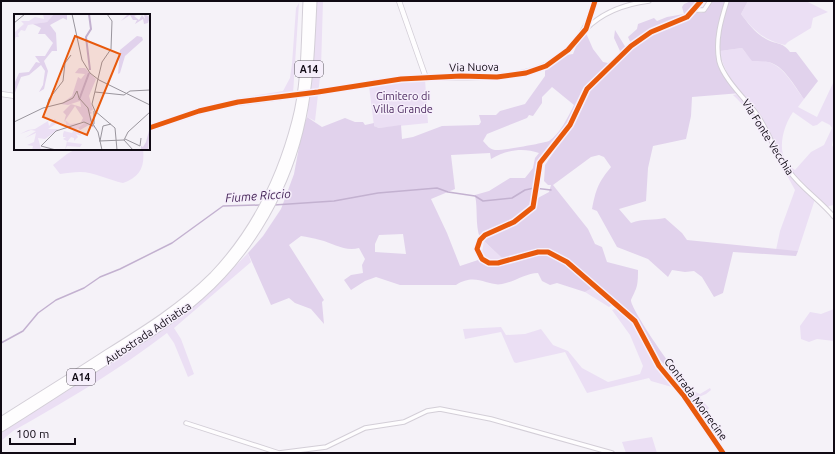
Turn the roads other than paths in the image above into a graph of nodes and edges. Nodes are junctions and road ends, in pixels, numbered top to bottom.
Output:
1 (308, 1) edge
2 (313, 1) edge
3 (399, 1) edge
4 (595, 1) edge
5 (649, 1) edge
6 (701, 1) edge
7 (710, 1) edge
8 (727, 1) edge
9 (695, 10) junction
10 (586, 29) junction
11 (426, 78) junction
12 (1, 94) edge
13 (14, 96) edge
14 (150, 128) edge
15 (295, 135) junction
16 (834, 217) edge
17 (160, 324) junction
18 (1, 420) edge
19 (186, 424) dead end
20 (1, 428) edge
21 (612, 453) edge
22 (723, 453) edge

1 - 15 highway, Autostrada Adriatica / A14
2 - 15 highway, Autostrada Adriatica / A14
3 - 11 street
4 - 10 street, Via Nuova
5 - 10 street, Via Nuova
6 - 9 street
7 - 9 street
8 - 16 street, Via Fonte Vecchia
9 - 22 street, Contrada Morrecine
10 - 11 street, Via Nuova
11 - 14 street, Via Nuova, bridge
12 - 13 street
15 - 17 highway, Autostrada Adriatica / A14
17 - 18 highway, Autostrada Adriatica / A14
17 - 20 highway, Autostrada Adriatica / A14
19 - 21 street

